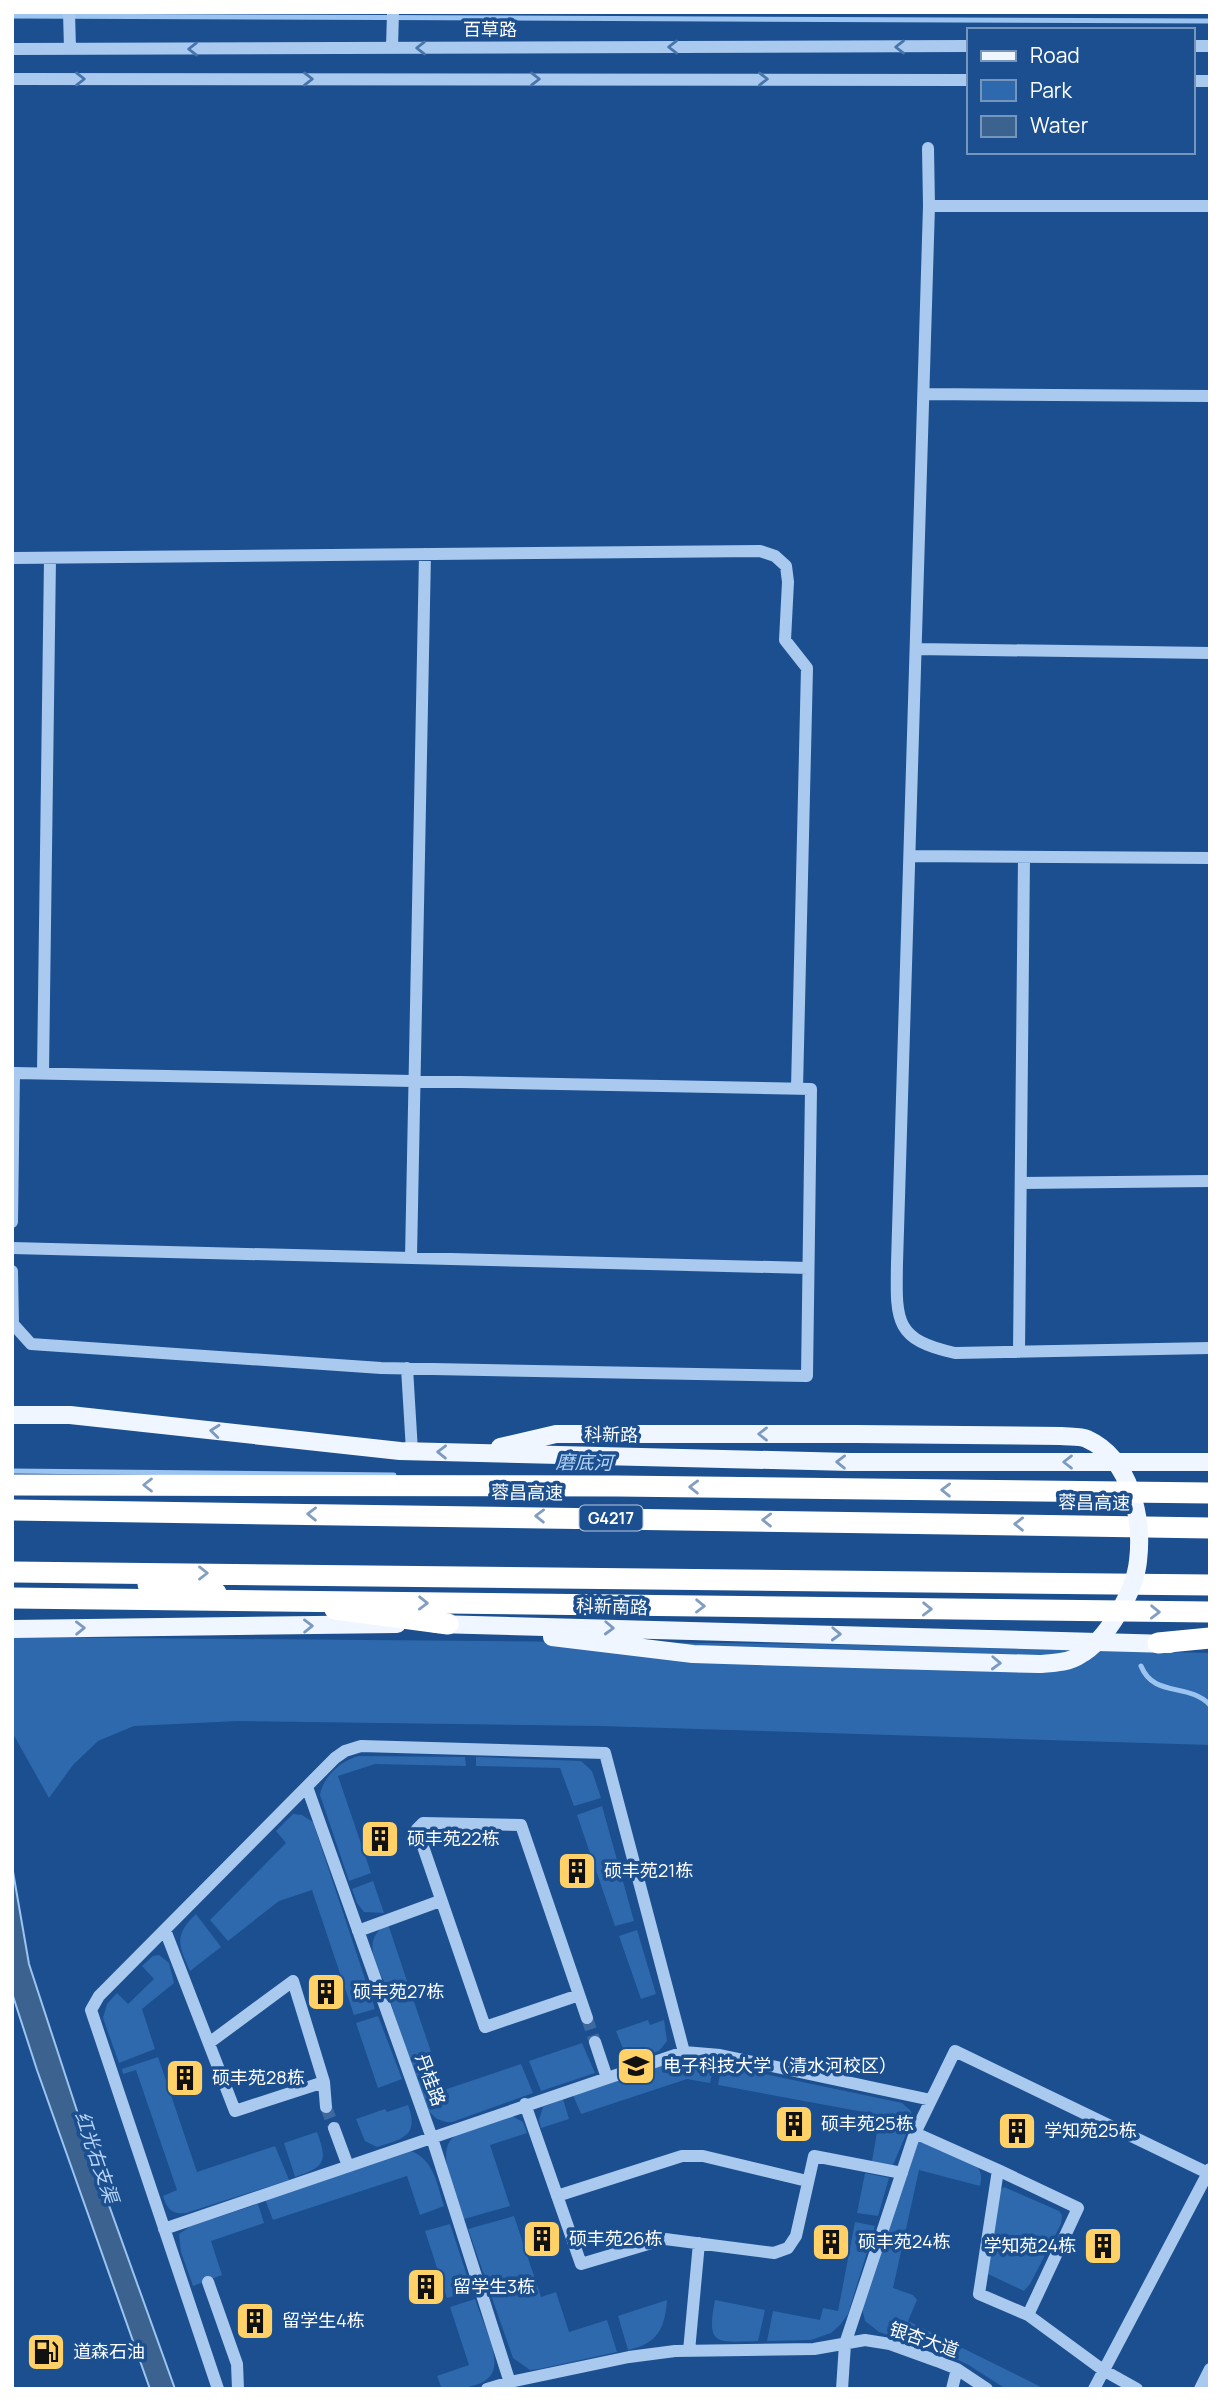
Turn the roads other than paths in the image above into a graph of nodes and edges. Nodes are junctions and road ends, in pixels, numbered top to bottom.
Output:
1 (393, 12) edge
2 (69, 19) edge
3 (967, 47) edge
4 (392, 48) junction
5 (12, 49) edge
6 (70, 49) junction
7 (12, 79) edge
8 (967, 80) edge
9 (928, 148) dead end
10 (929, 206) junction
11 (1210, 206) edge
12 (923, 394) junction
13 (1210, 396) edge
14 (425, 554) junction
15 (12, 558) edge
16 (50, 558) junction
17 (916, 649) junction
18 (1210, 653) edge
19 (909, 856) junction
20 (1024, 857) junction
21 (1210, 858) edge
22 (43, 1072) junction
23 (415, 1080) junction
24 (797, 1088) junction
25 (1210, 1181) edge
26 (1021, 1183) junction
27 (12, 1222) edge
28 (12, 1248) edge
29 (411, 1258) junction
30 (808, 1268) junction
31 (12, 1271) edge
32 (1210, 1348) edge
33 (1019, 1352) junction
34 (407, 1368) junction
35 (12, 1415) edge
36 (412, 1451) junction
37 (475, 1453) junction
38 (1210, 1462) edge
39 (12, 1485) edge
40 (1210, 1493) edge
41 (12, 1510) edge
42 (1210, 1528) edge
43 (12, 1572) edge
44 (59, 1572) junction
45 (1210, 1585) edge
46 (12, 1598) edge
47 (1210, 1612) edge
48 (448, 1624) junction
49 (12, 1629) edge
50 (1210, 1638) edge
51 (1158, 1643) junction
52 (1210, 1644) edge
53 (307, 1787) junction
54 (440, 1901) junction
55 (165, 1930) junction
56 (358, 1931) junction
57 (579, 1995) junction
58 (587, 2018) tunnel mouth
59 (595, 2042) tunnel mouth
60 (209, 2043) junction
61 (684, 2052) junction
62 (607, 2078) junction
63 (324, 2082) junction
64 (931, 2100) junction
65 (525, 2104) junction
66 (326, 2107) tunnel mouth
67 (334, 2128) tunnel mouth
68 (915, 2133) junction
69 (432, 2138) junction
70 (348, 2166) junction
71 (999, 2169) junction
72 (1209, 2172) edge
73 (902, 2173) junction
74 (807, 2181) junction
75 (557, 2196) junction
76 (164, 2229) junction
77 (699, 2244) junction
78 (208, 2282) dead end
79 (1028, 2315) junction
80 (845, 2344) junction
81 (689, 2351) junction
82 (957, 2369) junction
83 (1210, 2369) edge
84 (1103, 2370) junction
85 (511, 2385) edge
86 (218, 2389) edge
87 (238, 2389) edge
88 (487, 2389) edge
89 (842, 2389) edge
90 (952, 2389) edge
91 (987, 2389) edge
92 (1094, 2389) edge
93 (1137, 2389) edge
94 (1200, 2389) edge

1 - 4 street
2 - 6 street
3 -> 4 street, 百草路
4 -> 6 street, 百草路
5 - 6 street, 百草路
7 -> 8 street
9 - 10 street
10 - 11 street
10 - 12 street
12 - 13 street
12 - 17 street
14 - 16 street
14 - 23 street
14 - 24 street
15 - 16 street
16 - 22 street
17 - 18 street
17 - 19 street
19 - 20 street
19 - 33 street
20 - 21 street
20 - 26 street
22 - 23 street
22 - 27 street
23 - 24 street
23 - 29 street
24 - 30 street
25 - 26 street
26 - 33 street
28 - 29 street
29 - 30 street
30 - 34 street
31 - 34 street
32 - 33 street
34 - 36 street
36 -> 35 main road, 科新路
37 -> 36 main road, 科新路
38 -> 37 main road, 科新路
48 -> 37 main road, bridge
40 -> 39 highway, bridge
42 -> 41 highway, 蓉昌高速 / G4217
43 - 44 highway
44 -> 45 highway
44 - 48 highway
46 -> 47 highway, bridge
49 -> 48 main road, 科新南路
48 -> 51 main road, 科新南路
50 - 51 highway
51 - 52 main road, 科新南路
53 - 55 street
53 - 56 street, 丹桂路
53 - 61 street
54 - 56 street
54 - 57 street
54 - 57 street
55 - 60 street
55 - 76 street
56 - 69 street, 丹桂路
57 - 58 street
59 - 62 street
60 - 63 street
60 - 63 street
61 - 62 street
61 - 64 street
62 - 65 street
63 - 66 street
64 - 68 street
64 - 72 street
65 - 69 street
65 - 75 street
67 - 70 street
68 - 71 street
68 - 73 street
69 - 70 street
69 - 85 street, 丹桂路
70 - 76 street
71 - 79 street
71 - 79 street
72 - 84 street
73 - 74 street
73 - 80 street
74 - 75 street
74 - 77 street
75 - 77 street
76 - 86 street
77 - 81 street
78 - 87 street
79 - 84 street
80 - 81 street, 银杏大道
80 - 82 street, 银杏大道
80 - 89 street
81 - 85 street, 银杏大道
82 - 90 street
82 - 91 street, 银杏大道
83 - 94 street
84 - 92 street
84 - 93 street
85 - 88 street, 银杏大道

